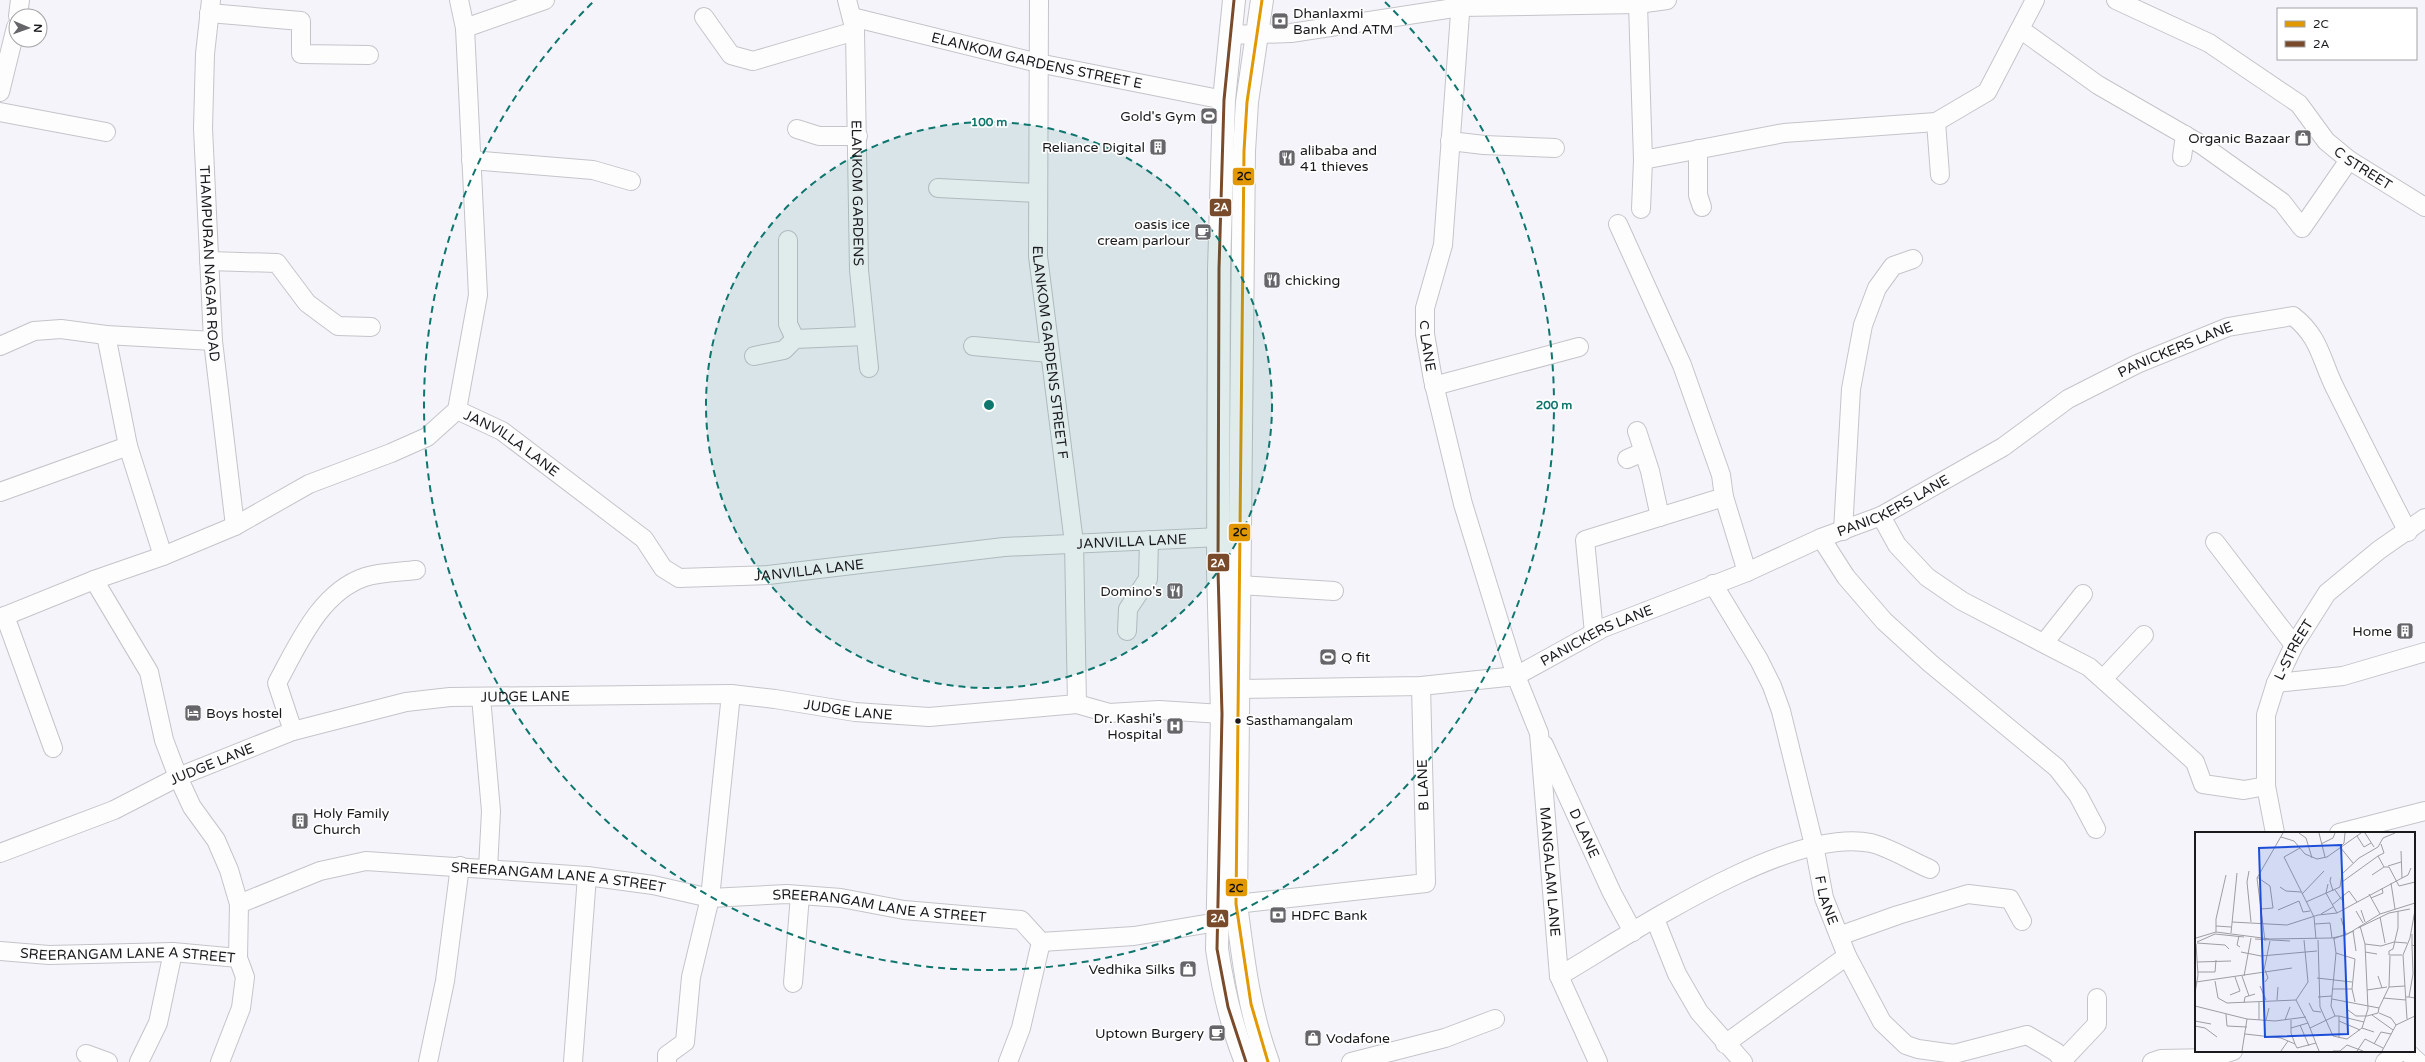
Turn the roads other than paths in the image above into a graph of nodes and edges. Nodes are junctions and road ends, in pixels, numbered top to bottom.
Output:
1 (460, 0) edge
2 (545, 0) edge
3 (1039, 0) edge
4 (1234, 0) edge
5 (1262, 0) edge
6 (1667, 0) edge
7 (2035, 0) edge
8 (2116, 0) edge
9 (1460, 3) edge
10 (1638, 4) junction
11 (210, 7) edge
12 (851, 16) edge
13 (704, 17) dead end
14 (465, 28) junction
15 (2020, 29) junction
16 (1229, 35) junction
17 (1256, 35) junction
18 (11, 48) edge
19 (369, 55) dead end
20 (1038, 63) junction
21 (0, 92) edge
22 (1224, 100) junction
23 (0, 112) edge
24 (1936, 122) junction
25 (797, 129) dead end
26 (106, 132) dead end
27 (2185, 135) junction
28 (858, 136) junction
29 (1450, 141) junction
30 (1555, 148) dead end
31 (1698, 149) junction
32 (2182, 157) dead end
33 (471, 160) junction
34 (1643, 160) junction
35 (2349, 160) junction
36 (1940, 175) dead end
37 (631, 181) dead end
38 (938, 188) dead end
39 (1038, 192) junction
40 (1221, 194) junction
41 (1245, 196) junction
42 (1702, 207) dead end
43 (2425, 207) edge
44 (1641, 209) dead end
45 (1618, 224) dead end
46 (788, 240) dead end
47 (1913, 260) dead end
48 (209, 261) junction
49 (371, 327) dead end
50 (106, 335) junction
51 (865, 336) junction
52 (795, 339) junction
53 (213, 341) junction
54 (0, 346) edge
55 (973, 346) dead end
56 (1579, 348) dead end
57 (1049, 353) junction
58 (754, 356) dead end
59 (869, 368) dead end
60 (1434, 386) junction
61 (457, 410) junction
62 (1637, 431) dead end
63 (128, 446) junction
64 (1644, 452) junction
65 (1627, 459) dead end
66 (0, 492) edge
67 (1724, 497) junction
68 (1880, 516) junction
69 (1660, 517) junction
70 (2425, 518) edge
71 (235, 526) junction
72 (1843, 531) junction
73 (2408, 532) junction
74 (1220, 537) junction
75 (1821, 538) junction
76 (1149, 540) junction
77 (1074, 542) junction
78 (2215, 542) dead end
79 (163, 556) junction
80 (416, 570) dead end
81 (1747, 572) junction
82 (94, 580) junction
83 (1713, 584) junction
84 (1239, 585) junction
85 (1334, 591) dead end
86 (2083, 594) dead end
87 (2, 617) edge
88 (1127, 631) dead end
89 (1594, 633) junction
90 (2144, 635) dead end
91 (2044, 643) junction
92 (2294, 645) junction
93 (2425, 652) edge
94 (1516, 676) junction
95 (2103, 679) junction
96 (2276, 683) junction
97 (1421, 686) junction
98 (1238, 689) junction
99 (731, 694) junction
100 (481, 696) junction
101 (1077, 704) junction
102 (1222, 714) junction
103 (293, 731) junction
104 (1539, 733) junction
105 (53, 748) dead end
106 (178, 777) junction
107 (2266, 786) junction
108 (2425, 812) edge
109 (2096, 829) dead end
110 (2276, 832) edge
111 (2343, 832) edge
112 (1814, 846) junction
113 (0, 853) edge
114 (460, 866) junction
115 (488, 869) junction
116 (1930, 869) dead end
117 (587, 876) junction
118 (800, 895) junction
119 (710, 898) junction
120 (239, 904) junction
121 (1236, 904) junction
122 (1655, 919) junction
123 (2022, 921) dead end
124 (1217, 922) junction
125 (1633, 932) junction
126 (1839, 936) junction
127 (1041, 942) junction
128 (0, 951) edge
129 (173, 952) junction
130 (1847, 956) junction
131 (238, 958) junction
132 (1559, 976) junction
133 (793, 983) dead end
134 (2097, 998) dead end
135 (1496, 1019) dead end
136 (1725, 1044) junction
137 (2230, 1052) edge
138 (2400, 1052) edge
139 (2407, 1052) edge
140 (2407, 1052) edge
141 (86, 1054) dead end
142 (1957, 1058) edge
143 (2064, 1061) edge
144 (108, 1062) edge
145 (138, 1062) edge
146 (220, 1062) edge
147 (428, 1062) edge
148 (573, 1062) edge
149 (667, 1062) edge
150 (1008, 1062) edge
151 (1246, 1062) edge
152 (1268, 1062) edge
153 (1351, 1062) edge
154 (1598, 1062) edge
155 (1743, 1062) edge
156 (2152, 1062) edge
157 (2385, 1062) edge
158 (2412, 1062) edge
159 (2418, 1062) edge

1 - 14 street
2 - 14 street
3 - 20 street, ELANKOM GARDENS STREET F
4 - 16 main road
5 - 17 main road
6 - 10 street
7 - 15 street
8 - 35 street, C STREET
9 - 10 street
9 - 17 street
9 - 29 street, C LANE
10 - 34 street
11 - 19 street
11 - 48 street, THAMPURAN NAGAR ROAD
12 - 13 street
12 - 20 street, ELANKOM GARDENS STREET E
12 - 28 street, ELANKOM GARDENS
14 - 33 street
15 - 24 street
15 - 27 street
16 - 17 street
16 - 22 main road
17 - 41 main road
18 - 21 street
20 - 22 street, ELANKOM GARDENS STREET E
20 - 39 street, ELANKOM GARDENS STREET F
22 - 40 main road
23 - 26 street
24 - 31 street
24 - 36 street
25 - 28 street
27 - 32 street
27 - 35 street
28 - 51 street, ELANKOM GARDENS
29 - 30 street
29 - 60 street, C LANE
31 - 34 street
31 - 42 street
33 - 37 street
33 - 61 street
34 - 44 street
35 - 43 street, C STREET
38 - 39 street
39 - 57 street, ELANKOM GARDENS STREET F
40 - 41 main road
40 - 74 main road
41 - 84 main road
45 - 67 street
46 - 52 street
47 - 72 street
48 - 49 street
48 - 53 street, THAMPURAN NAGAR ROAD
50 - 53 street
50 - 54 street
50 - 63 street
51 - 52 street
51 - 59 street, ELANKOM GARDENS
52 - 58 street
53 - 71 street, THAMPURAN NAGAR ROAD
55 - 57 street
56 - 60 street
57 - 77 street, ELANKOM GARDENS STREET F
60 - 94 street, C LANE
61 - 71 street
61 - 77 street, JANVILLA LANE
62 - 64 street
63 - 66 street
63 - 79 street
64 - 65 street
64 - 69 street
67 - 69 street
67 - 81 street
68 - 72 street, PANICKERS LANE
68 - 73 street, PANICKERS LANE
68 - 91 street
69 - 89 street
70 - 73 street, L-STREET
71 - 79 street
72 - 75 street, PANICKERS LANE
73 - 92 street, L-STREET
74 - 76 street, JANVILLA LANE
74 - 102 main road
75 - 81 street, PANICKERS LANE
75 - 109 street
76 - 77 street, JANVILLA LANE
76 - 88 street
77 - 101 street, ELANKOM GARDENS STREET F
78 - 92 street
79 - 82 street
80 - 103 street
81 - 83 street, PANICKERS LANE
82 - 87 street
82 - 106 street
83 - 89 street, PANICKERS LANE
83 - 112 street, F LANE
84 - 85 street
84 - 98 main road
86 - 91 street
87 - 105 street
89 - 94 street, PANICKERS LANE
90 - 95 street
91 - 95 street
92 - 96 street, L-STREET
93 - 96 street
94 - 97 street, PANICKERS LANE
94 - 104 street, MANGALAM LANE
95 - 107 street
96 - 107 street, L-STREET
97 - 98 street, PANICKERS LANE
97 - 121 street, B LANE
98 - 121 main road
99 - 100 street, JUDGE LANE
99 - 101 street, JUDGE LANE
99 - 119 street
100 - 103 street, JUDGE LANE
100 - 115 street
101 - 102 street
102 - 124 main road
103 - 106 street, JUDGE LANE
104 - 125 street, D LANE
104 - 132 street, MANGALAM LANE
106 - 113 street, JUDGE LANE
106 - 120 street
107 - 110 street, L-STREET
108 - 111 street
112 - 116 street
112 - 122 street
112 - 126 street, F LANE
114 - 115 street, SREERANGAM LANE A STREET
114 - 120 street, SREERANGAM LANE A STREET
114 - 147 street
115 - 117 street, SREERANGAM LANE A STREET
117 - 119 street, SREERANGAM LANE A STREET
117 - 148 street, SREERANGAM LANE A STREET
118 - 119 street, SREERANGAM LANE A STREET
118 - 127 street, SREERANGAM LANE A STREET
118 - 133 street
119 - 149 street
120 - 131 street, SREERANGAM LANE A STREET
121 - 152 main road
122 - 125 street
122 - 136 street
123 - 126 street
124 - 127 street
124 - 151 main road
125 - 132 street
126 - 130 street, F LANE
127 - 150 street
128 - 129 street, SREERANGAM LANE A STREET
129 - 131 street, SREERANGAM LANE A STREET
129 - 145 street
130 - 136 street
130 - 142 street, F LANE
131 - 146 street
132 - 154 street, MANGALAM LANE
134 - 143 street
135 - 153 street
136 - 155 street
137 - 156 street
138 - 157 street
139 - 158 street
140 - 159 street
141 - 144 street
142 - 143 street, F LANE

